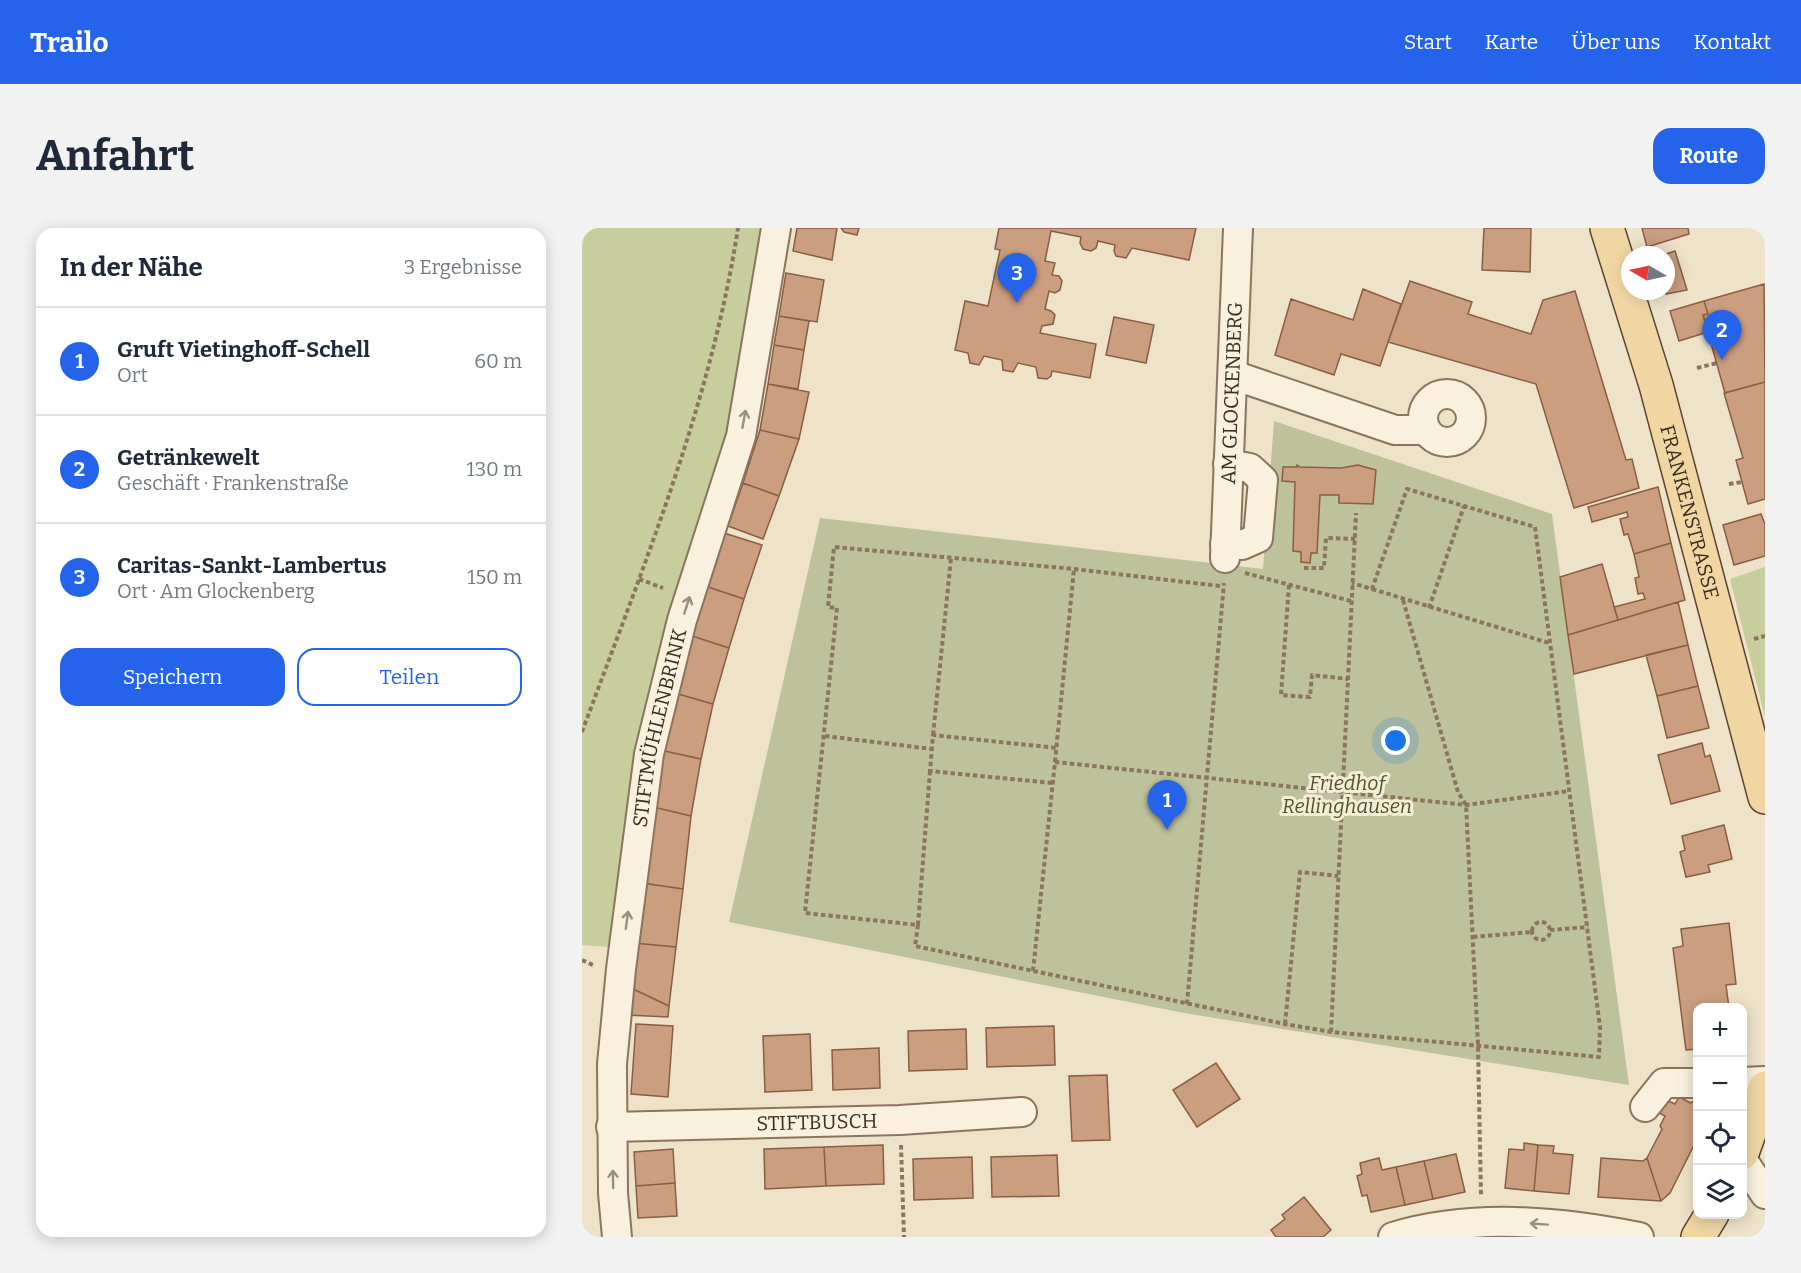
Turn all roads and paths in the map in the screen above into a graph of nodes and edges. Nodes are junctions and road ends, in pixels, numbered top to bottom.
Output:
1 (738, 228) edge
2 (776, 228) edge
3 (1238, 228) edge
4 (1607, 228) edge
5 (1717, 363) dead end
6 (1697, 368) dead end
7 (1233, 375) junction
8 (1426, 430) dead end
9 (1742, 482) dead end
10 (1729, 484) dead end
11 (1464, 506) junction
12 (1356, 513) dead end
13 (1355, 539) junction
14 (951, 558) junction
15 (1227, 562) junction
16 (1304, 568) dead end
17 (1074, 569) junction
18 (639, 579) junction
19 (1352, 583) junction
20 (1289, 585) junction
21 (1224, 587) junction
22 (1372, 590) junction
23 (669, 591) dead end
24 (1403, 600) junction
25 (1351, 601) junction
26 (1429, 608) junction
27 (1549, 643) junction
28 (1348, 679) junction
29 (582, 732) edge
30 (933, 735) junction
31 (825, 736) junction
32 (1057, 748) junction
33 (932, 749) junction
34 (1055, 762) junction
35 (930, 771) junction
36 (1208, 778) junction
37 (1052, 783) junction
38 (1569, 791) junction
39 (1341, 793) junction
40 (1765, 797) edge
41 (1466, 805) junction
42 (1338, 876) junction
43 (918, 925) junction
44 (1588, 927) junction
45 (1550, 930) junction
46 (1532, 932) junction
47 (1473, 937) junction
48 (1033, 971) junction
49 (1187, 1004) junction
50 (1285, 1024) junction
51 (1331, 1032) junction
52 (1478, 1045) junction
53 (1765, 1081) edge
54 (1747, 1082) edge
55 (1693, 1083) edge
56 (1765, 1090) edge
57 (1645, 1107) dead end
58 (1022, 1112) dead end
59 (900, 1120) junction
60 (611, 1127) junction
61 (1747, 1142) edge
62 (1747, 1165) edge
63 (1765, 1194) edge
64 (1709, 1219) edge
65 (1482, 1221) junction
66 (1765, 1233) edge
67 (617, 1237) edge
68 (904, 1237) edge
69 (1393, 1237) edge
70 (1638, 1237) edge
71 (1698, 1237) edge
72 (1762, 1237) edge

1 - 18 path
60 -> 2 street, STIFTMÜHLENBRINK
3 - 7 street, AM GLOCKENBERG
4 - 40 main road, FRANKENSTRASSE
5 - 6 path
7 - 8 street
7 - 15 street, AM GLOCKENBERG
9 - 10 path
11 - 22 path
11 - 26 path
11 - 27 path
12 - 13 path
13 - 16 path
13 - 19 path
14 - 17 path
14 - 30 path
14 - 31 path
15 - 20 path
15 - 21 path
17 - 21 path
17 - 32 path
18 - 23 path
18 - 29 path
19 - 22 path
19 - 25 path
20 - 25 path
20 - 28 path
21 - 36 path
22 - 24 path
24 - 26 path
24 - 41 path
25 - 28 path
26 - 27 path
27 - 38 path
28 - 39 path
30 - 32 path
30 - 33 path
31 - 33 path
31 - 43 path
32 - 34 path
33 - 35 path
34 - 36 path
34 - 37 path
35 - 37 path
35 - 43 path
36 - 39 path
36 - 49 path
37 - 48 path
38 - 41 path
38 - 44 path
39 - 41 path
39 - 42 path
41 - 47 path
42 - 50 path
42 - 51 path
43 - 48 path
44 - 45 path
44 - 52 path
45 - 46 path
45 - 46 path
46 - 47 path
47 - 52 path
48 - 49 path
49 - 50 path
50 - 51 path
51 - 52 path
52 - 65 path
53 - 54 street
55 - 57 street
56 - 61 main road
58 - 59 street, STIFTBUSCH
59 - 60 street, STIFTBUSCH
59 - 68 path
67 -> 60 street, STIFTMÜHLENBRINK
62 - 63 street
64 - 71 main road
65 - 69 street
70 -> 65 street
66 - 72 path

